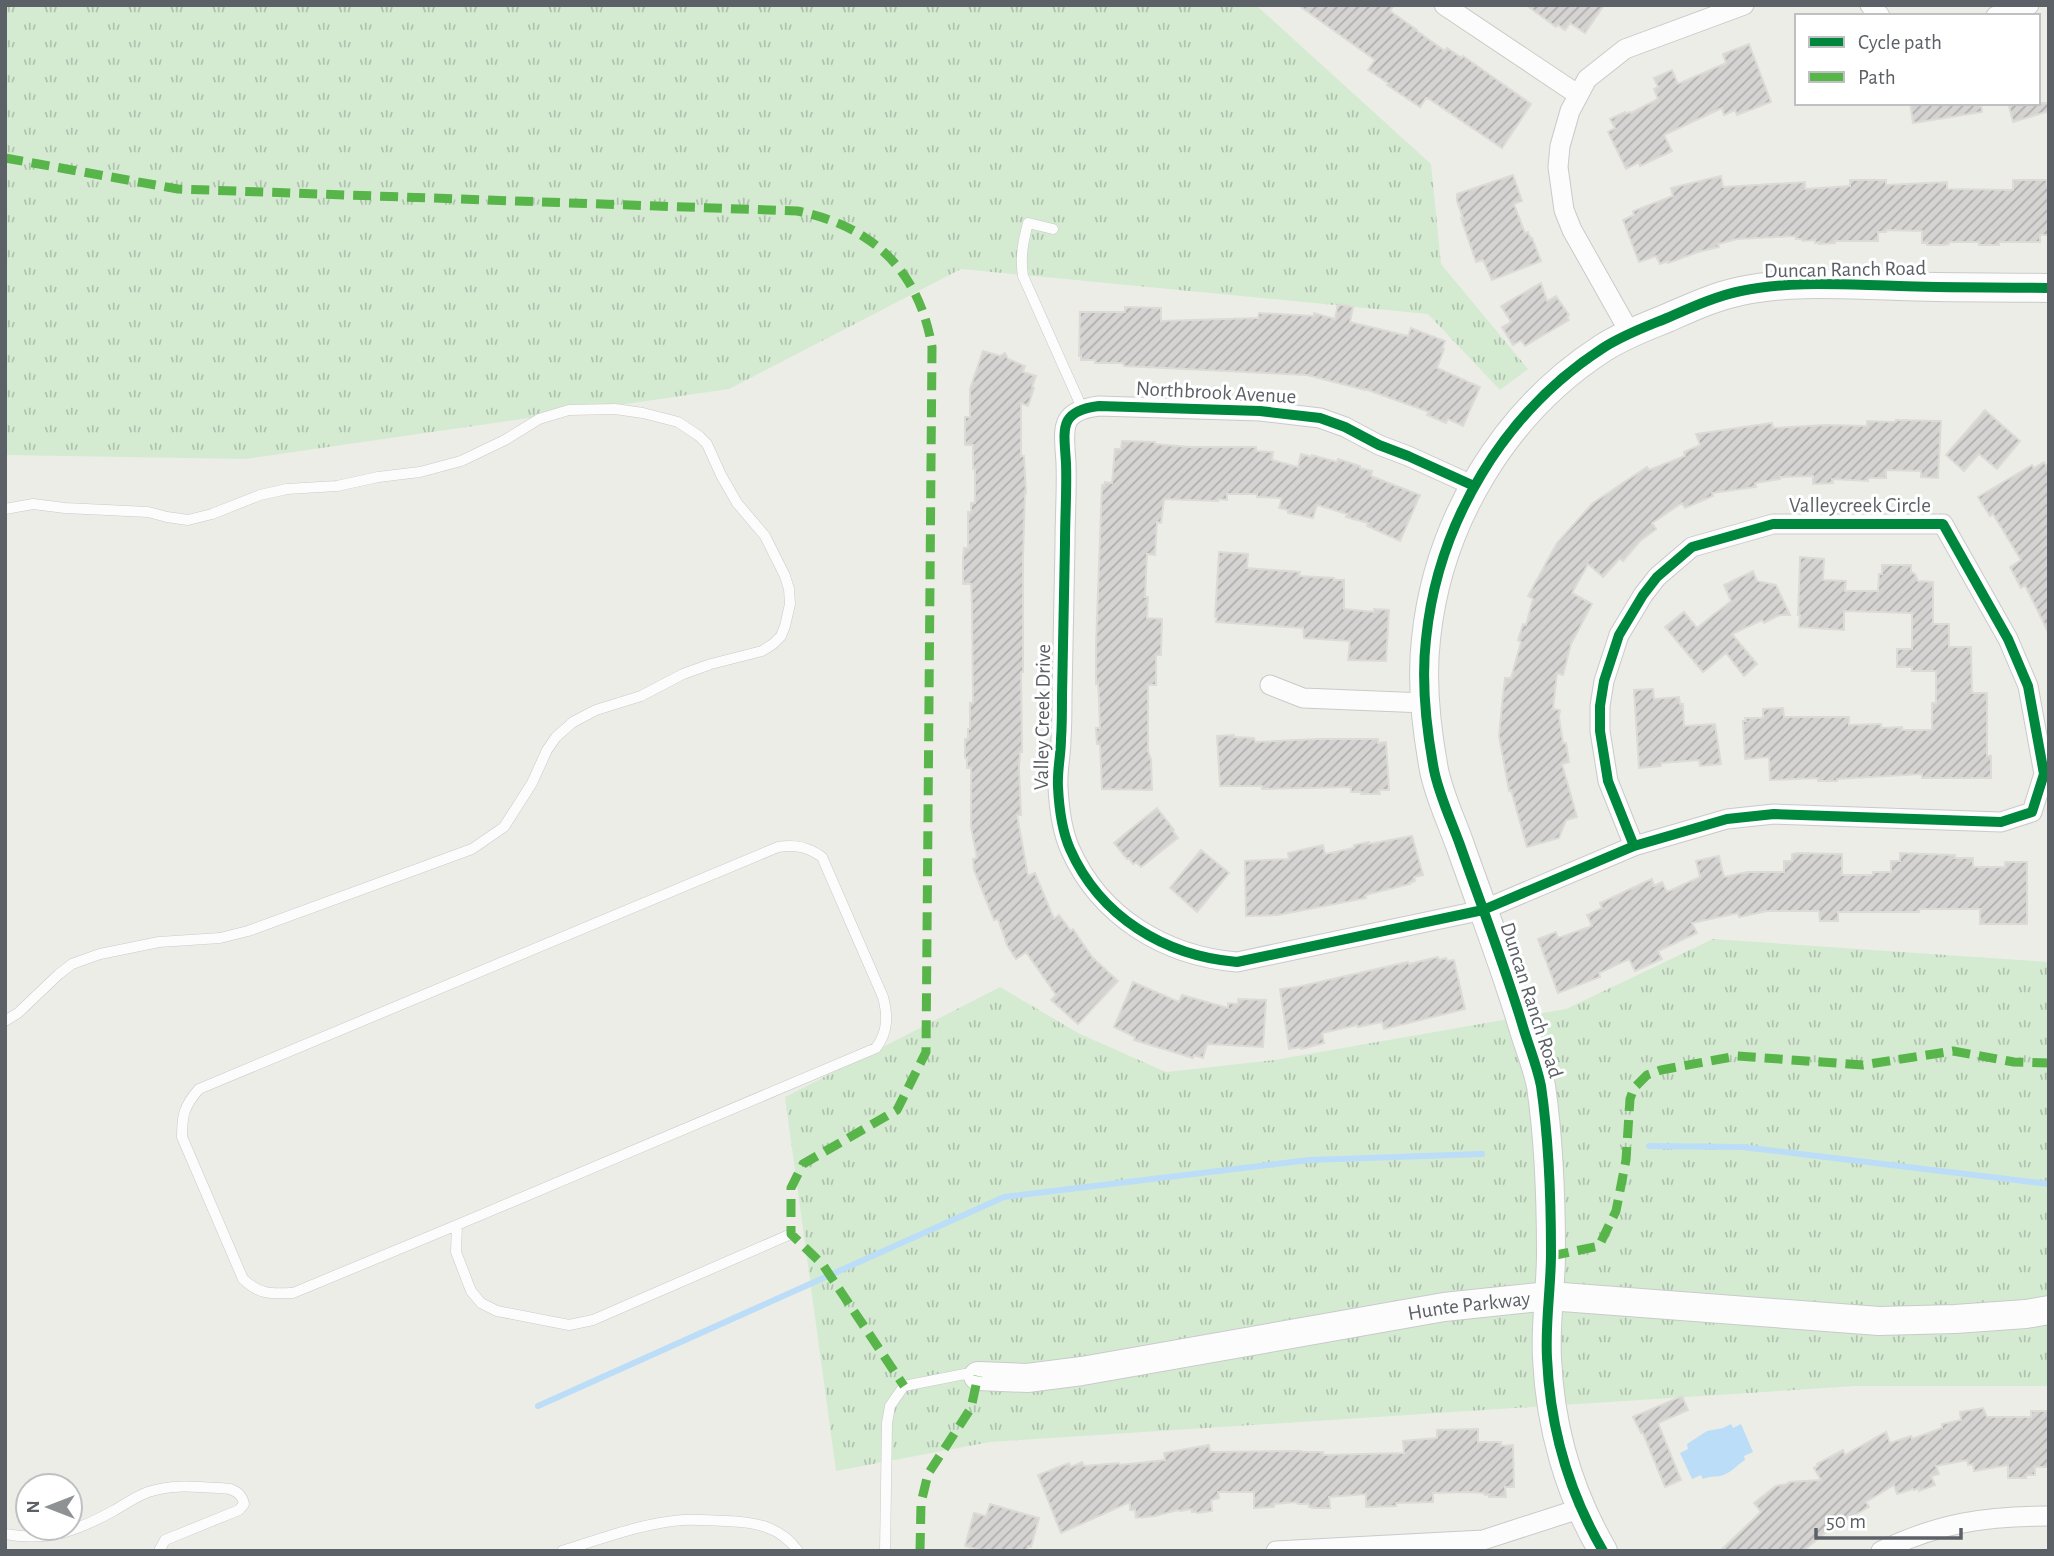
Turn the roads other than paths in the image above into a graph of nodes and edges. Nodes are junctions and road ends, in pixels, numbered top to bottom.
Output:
1 (1444, 5) edge
2 (1744, 5) edge
3 (2029, 5) edge
4 (2002, 14) edge
5 (1577, 94) junction
6 (1053, 229) dead end
7 (2049, 288) edge
8 (1630, 333) junction
9 (1077, 412) junction
10 (1474, 486) junction
11 (5, 509) edge
12 (1270, 685) dead end
13 (1424, 704) junction
14 (1634, 846) junction
15 (1483, 910) junction
16 (5, 1021) edge
17 (457, 1225) junction
18 (791, 1234) dead end
19 (1549, 1296) junction
20 (2049, 1310) edge
21 (978, 1376) joint
22 (1581, 1508) junction
23 (2049, 1516) edge
24 (5, 1534) edge
25 (159, 1551) edge
26 (562, 1551) edge
27 (798, 1551) edge
28 (885, 1551) edge
29 (1276, 1551) edge
30 (1603, 1551) edge
31 (1881, 1551) edge

1 - 5 street
2 - 5 street
3 - 4 street
5 - 8 street
6 - 9 lane
7 - 8 street, Duncan Ranch Road
8 - 10 street, Duncan Ranch Road
9 - 10 street, Northbrook Avenue
9 - 15 street, Valley Creek Drive
10 - 13 street, Duncan Ranch Road
11 - 16 lane
12 - 13 street
13 - 15 street, Duncan Ranch Road
14 - 14 street, Valleycreek Circle
14 - 15 street, Valleycreek Circle
15 - 19 street, Duncan Ranch Road
17 - 17 lane
17 - 18 lane
19 - 20 street, Hunte Parkway
19 - 21 street, Hunte Parkway
19 - 22 street, Duncan Ranch Road
21 - 28 lane
22 - 29 street
22 - 30 street, Duncan Ranch Road
23 - 31 street
24 - 25 lane
26 - 27 lane

